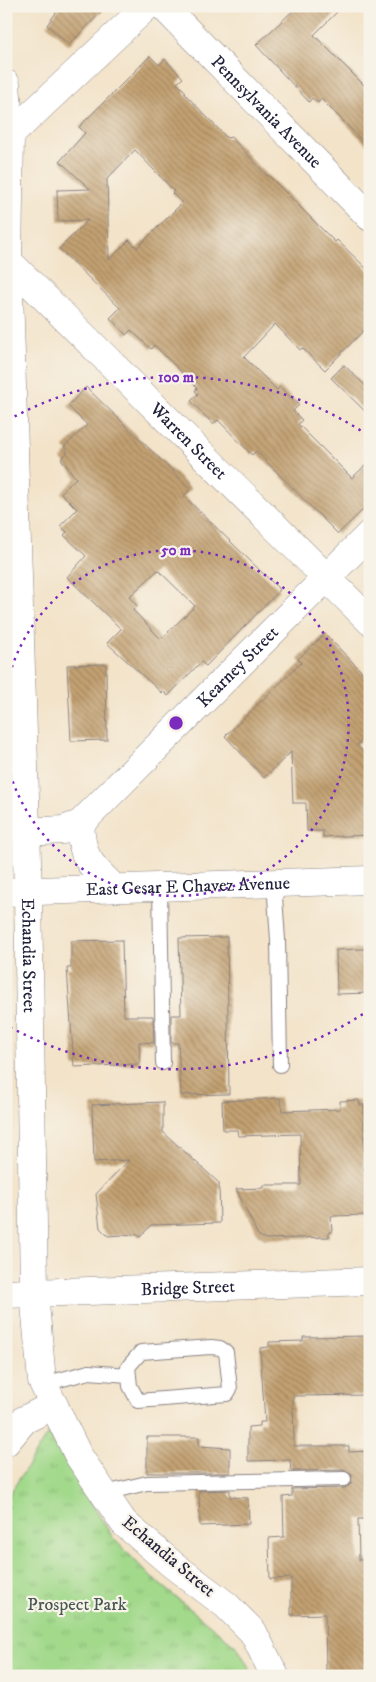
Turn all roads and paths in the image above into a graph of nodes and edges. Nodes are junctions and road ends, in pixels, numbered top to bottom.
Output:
1 (147, 6) edge
2 (163, 6) edge
3 (6, 84) edge
4 (8, 135) edge
5 (370, 216) edge
6 (8, 261) junction
7 (11, 514) edge
8 (370, 534) edge
9 (325, 577) junction
10 (370, 621) edge
11 (80, 824) junction
12 (26, 832) junction
13 (370, 880) edge
14 (274, 882) junction
15 (160, 886) junction
16 (114, 888) junction
17 (17, 892) edge
18 (163, 1063) dead end
19 (280, 1065) dead end
20 (370, 1281) edge
21 (34, 1293) junction
22 (6, 1294) edge
23 (128, 1375) junction
24 (49, 1395) junction
25 (6, 1442) edge
26 (344, 1479) dead end
27 (104, 1493) junction
28 (275, 1676) edge

1 - 4 street
2 - 5 street, Pennsylvania Avenue
3 - 4 street, Echandia Street
4 - 6 street, Echandia Street
6 - 7 street, Echandia Street
6 - 9 street, Warren Street
7 - 12 street, Echandia Street
8 - 9 street, Kearney Street
9 - 10 street, Warren Street
9 - 11 street, Kearney Street
11 - 12 street
11 - 16 street
12 - 17 street, Echandia Street
13 - 14 street, East Cesar E Chavez Avenue
14 - 15 street, East Cesar E Chavez Avenue
14 - 19 lane
15 - 16 street, East Cesar E Chavez Avenue
15 - 18 lane
16 - 17 street, East Cesar E Chavez Avenue
17 - 21 street, Echandia Street
20 - 21 street, Bridge Street
21 - 22 street, Bridge Street
21 - 24 street, Echandia Street
23 - 23 lane
23 - 24 lane
24 - 25 street
24 - 27 street, Echandia Street
26 - 27 lane
27 - 28 street, Echandia Street

